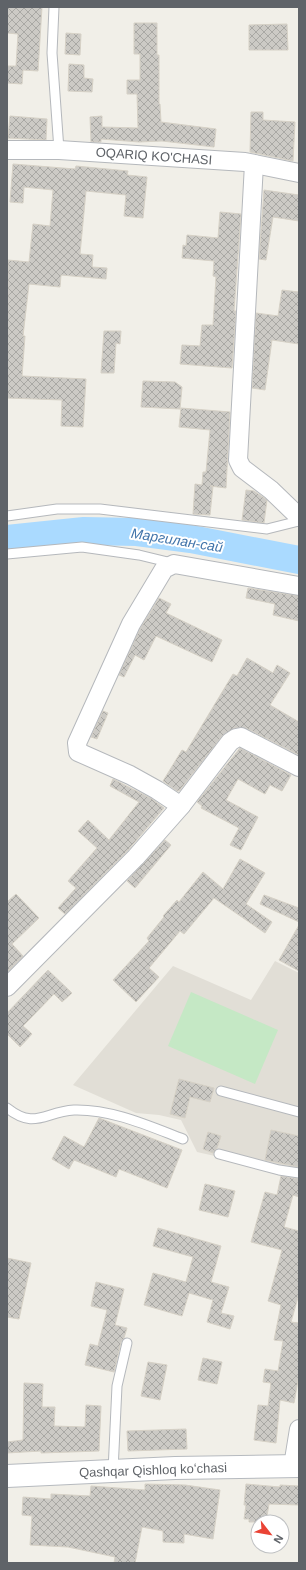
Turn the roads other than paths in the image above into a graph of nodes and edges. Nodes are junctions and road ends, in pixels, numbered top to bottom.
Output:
1 (54, 7) edge
2 (7, 150) edge
3 (59, 150) junction
4 (254, 164) junction
5 (299, 173) edge
6 (7, 516) edge
7 (299, 517) edge
8 (299, 521) edge
9 (7, 554) edge
10 (174, 564) junction
11 (299, 586) edge
12 (299, 767) edge
13 (181, 806) junction
14 (7, 987) edge
15 (221, 1091) dead end
16 (7, 1108) edge
17 (299, 1112) edge
18 (183, 1139) dead end
19 (218, 1154) dead end
20 (299, 1173) edge
21 (127, 1343) dead end
22 (299, 1429) edge
23 (296, 1466) edge
24 (113, 1471) junction
25 (7, 1476) edge

1 - 3 lane
2 - 3 street, OQARIQ KO'CHASI
3 - 4 street, OQARIQ KO'CHASI
4 - 5 street, OQARIQ KO'CHASI
4 - 7 street
6 - 8 lane
9 - 10 lane
10 - 11 street
10 - 13 street
12 - 13 street
13 - 14 street
15 - 17 lane
16 - 18 lane
19 - 20 lane
21 - 24 lane
22 - 23 street
23 - 24 main road, Qashqar Qishloq koʻchasi
24 - 25 main road, Qashqar Qishloq koʻchasi

